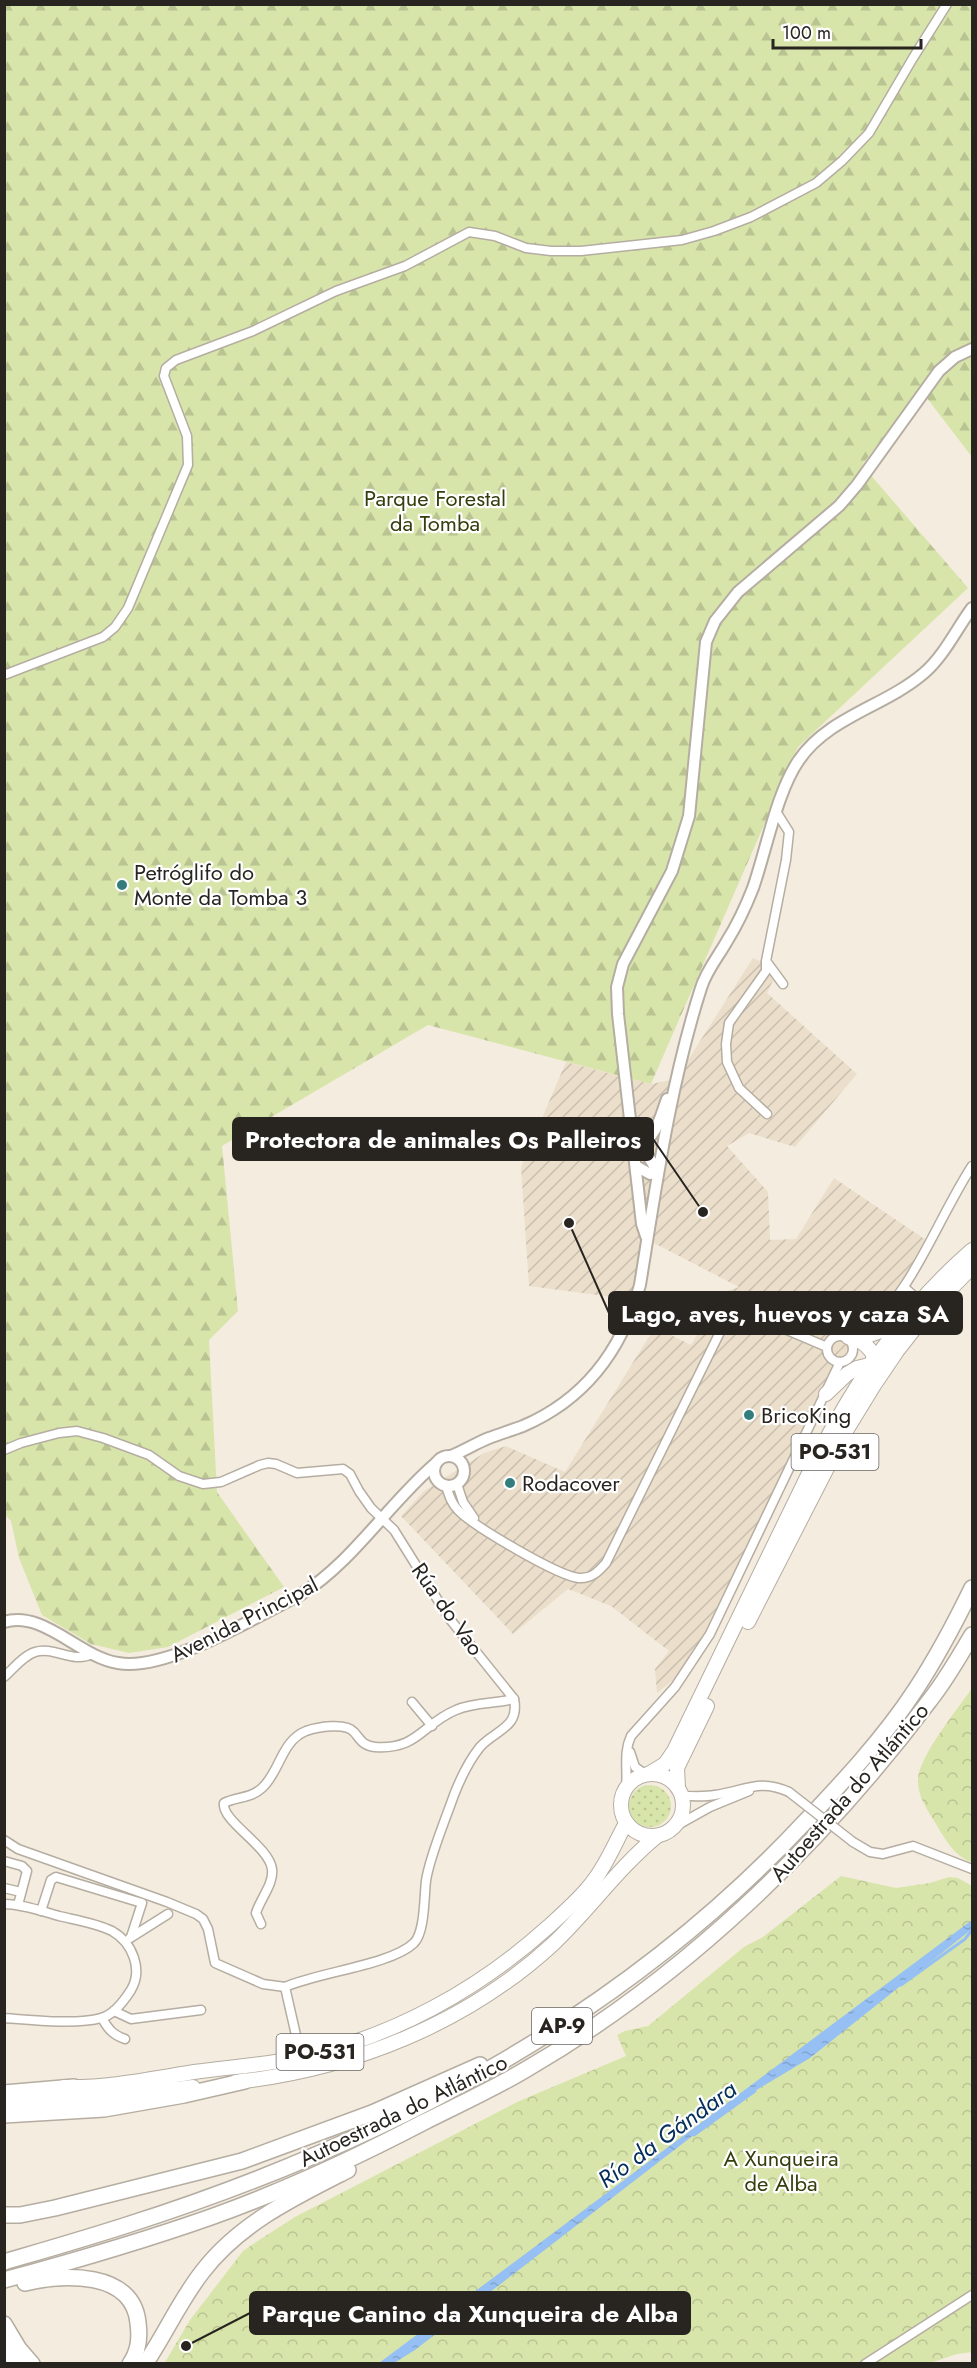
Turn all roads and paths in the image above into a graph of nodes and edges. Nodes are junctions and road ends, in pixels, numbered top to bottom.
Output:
1 (947, 4) edge
2 (972, 348) edge
3 (972, 608) edge
4 (4, 675) edge
5 (777, 813) junction
6 (766, 961) junction
7 (783, 984) dead end
8 (676, 1079) junction
9 (767, 1114) dead end
10 (632, 1130) junction
11 (640, 1144) junction
12 (636, 1166) junction
13 (972, 1166) edge
14 (658, 1172) junction
15 (647, 1240) junction
16 (972, 1250) edge
17 (972, 1267) edge
18 (956, 1284) junction
19 (905, 1288) junction
20 (918, 1306) junction
21 (854, 1338) junction
22 (827, 1347) junction
23 (840, 1362) junction
24 (871, 1365) junction
25 (826, 1394) junction
26 (480, 1442) junction
27 (4, 1450) edge
28 (451, 1456) junction
29 (436, 1463) junction
30 (462, 1464) junction
31 (435, 1477) junction
32 (417, 1481) junction
33 (451, 1485) junction
34 (382, 1518) junction
35 (972, 1588) edge
36 (4, 1622) edge
37 (972, 1635) edge
38 (92, 1654) junction
39 (730, 1659) junction
40 (4, 1677) edge
41 (514, 1699) junction
42 (412, 1702) dead end
43 (432, 1726) junction
44 (629, 1740) junction
45 (647, 1774) junction
46 (764, 1785) junction
47 (626, 1787) junction
48 (680, 1792) junction
49 (626, 1823) junction
50 (676, 1826) junction
51 (657, 1836) junction
52 (4, 1840) edge
53 (4, 1861) edge
54 (972, 1869) edge
55 (4, 1888) edge
56 (21, 1892) junction
57 (4, 1904) edge
58 (18, 1905) junction
59 (41, 1911) junction
60 (168, 1914) dead end
61 (261, 1924) dead end
62 (128, 1940) junction
63 (285, 1987) junction
64 (201, 2010) dead end
65 (114, 2011) junction
66 (4, 2018) edge
67 (102, 2018) junction
68 (564, 2025) junction
69 (125, 2038) dead end
70 (302, 2057) junction
71 (525, 2071) junction
72 (245, 2081) junction
73 (4, 2086) edge
74 (74, 2088) junction
75 (4, 2093) edge
76 (4, 2103) edge
77 (4, 2115) edge
78 (4, 2215) edge
79 (4, 2262) edge
80 (4, 2280) edge
81 (4, 2289) edge
82 (972, 2295) edge
83 (5, 2325) edge
84 (4, 2345) edge
85 (17, 2364) edge
86 (32, 2364) edge
87 (130, 2364) edge
88 (145, 2364) edge
89 (866, 2364) edge

1 - 4 street
2 - 10 street
3 - 5 street
5 - 6 street
5 - 8 street
6 - 7 street
6 - 9 street
8 - 11 street
8 - 14 street
10 - 11 street
10 - 12 street
11 - 14 street
12 - 14 street
12 - 15 street
13 - 19 street
14 - 15 street
15 - 26 street
16 - 20 main road, PO-531
17 - 18 main road, PO-531
18 - 20 main road
18 - 39 main road, PO-531
19 - 20 street
19 - 21 street
20 - 21 main road
20 - 24 main road, PO-531
21 - 22 street
21 - 23 street
21 - 24 main road
22 - 23 street
22 - 33 street
23 - 25 street
24 - 25 main road
24 - 39 main road
24 - 45 main road, PO-531
25 - 44 street
26 - 28 street
26 - 30 street
27 - 34 street, Rúa do Vao
28 - 29 street
28 - 30 street
29 - 31 street
29 - 32 street, Avenida Principal
30 - 33 street
31 - 32 street
31 - 33 street
32 - 34 street, Avenida Principal
34 - 38 street, Avenida Principal
34 - 41 street, Rúa do Vao
35 - 68 highway, Autoestrada do Atlántico / AP-9
36 - 38 street, Avenida Principal
37 - 71 highway, Autoestrada do Atlántico / AP-9
38 - 40 street
39 - 48 main road, PO-531
41 - 43 street
41 - 63 street
42 - 43 street
43 - 61 street
44 - 45 street
44 - 47 street
45 - 47 main road, PO-531
45 - 48 main road
46 - 48 street
46 - 50 street
46 - 54 street, bridge
47 - 49 main road
48 - 50 main road, PO-531
49 - 51 main road
49 - 70 main road, PO-531
50 - 51 main road, PO-531
51 - 72 main road, PO-531
52 - 63 street
53 - 56 street
55 - 56 street
56 - 58 street
57 - 58 street
58 - 59 street
59 - 62 street
59 - 62 street
60 - 62 street
62 - 65 street
63 - 70 street
64 - 65 street
65 - 67 street
66 - 67 street
67 - 69 street
68 - 78 highway
68 - 79 highway, Autoestrada do Atlántico / AP-9
70 - 74 main road, PO-531
71 - 80 highway, Autoestrada do Atlántico / AP-9
71 - 88 highway
72 - 76 main road, PO-531
72 - 77 highway
73 - 74 main road, PO-531
74 - 75 highway
81 - 87 highway
82 - 89 street
83 - 86 highway
84 - 85 highway

